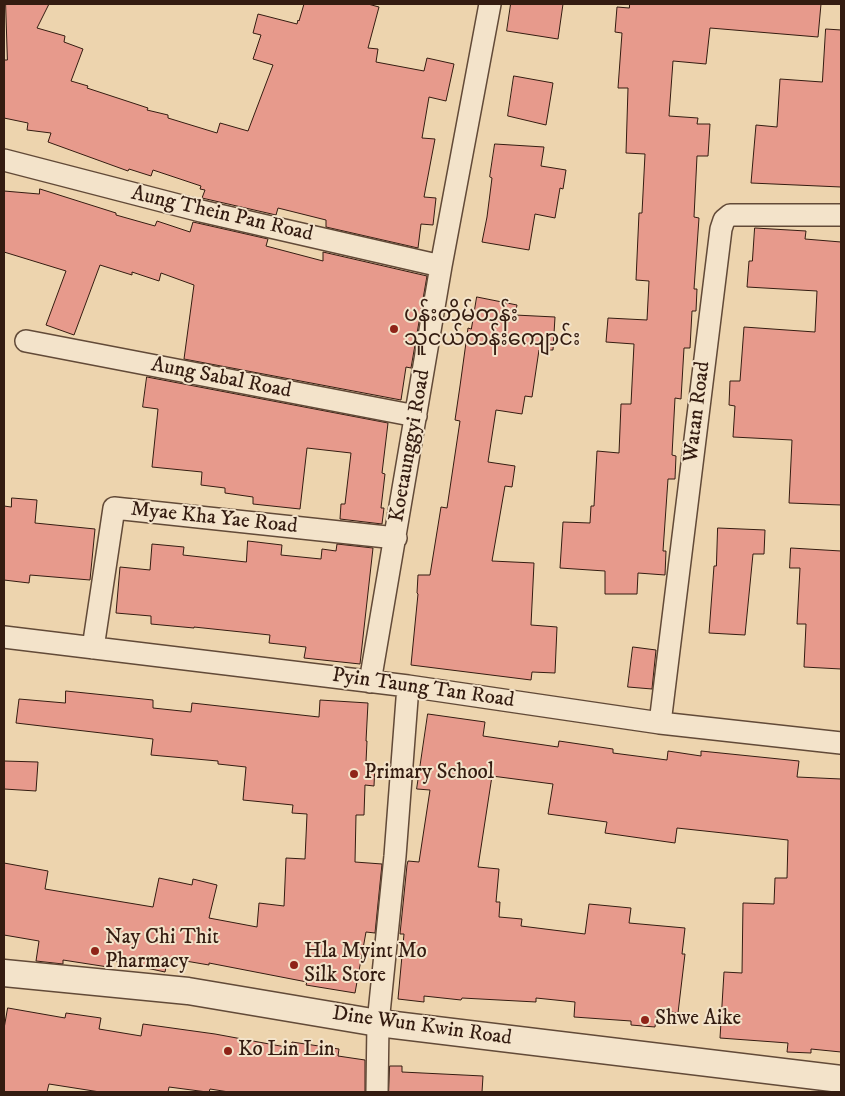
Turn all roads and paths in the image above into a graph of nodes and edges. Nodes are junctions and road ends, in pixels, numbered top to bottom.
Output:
1 (490, 4) edge
2 (4, 160) edge
3 (841, 215) edge
4 (441, 266) junction
5 (26, 341) dead end
6 (416, 416) junction
7 (396, 538) junction
8 (4, 636) edge
9 (93, 648) junction
10 (370, 682) junction
11 (408, 686) junction
12 (660, 723) junction
13 (841, 743) edge
14 (4, 973) edge
15 (378, 1023) junction
16 (841, 1079) edge
17 (377, 1092) edge

1 - 4 street, Koetaunggyi Road
2 - 4 street, Aung Thein Pan Road
3 - 12 street, Watan Road
4 - 6 street, Koetaunggyi Road
5 - 6 street, Aung Sabal Road
6 - 7 street, Koetaunggyi Road
7 - 9 street, Myae Kha Yae Road
7 - 10 street, Koetaunggyi Road
8 - 9 street, Pyin Taung Tan Road
9 - 10 street, Pyin Taung Tan Road
10 - 11 street, Pyin Taung Tan Road
11 - 12 street, Pyin Taung Tan Road
11 - 15 street
12 - 13 street, Pyin Taung Tan Road
14 - 15 street, Dine Wun Kwin Road
15 - 16 street, Dine Wun Kwin Road
15 - 17 street

